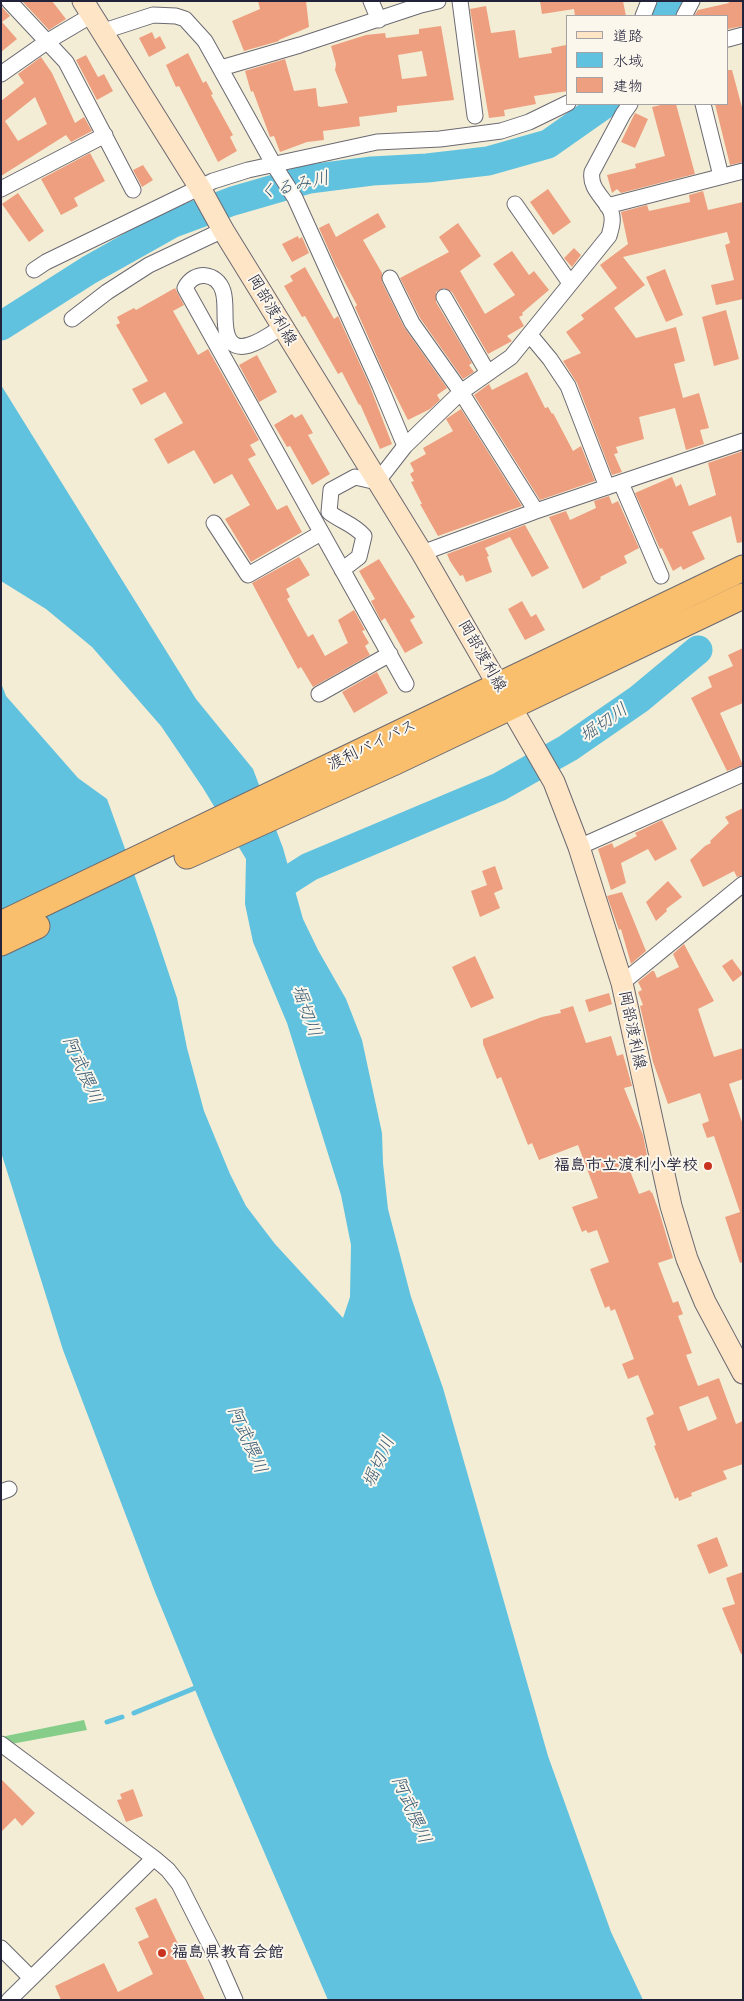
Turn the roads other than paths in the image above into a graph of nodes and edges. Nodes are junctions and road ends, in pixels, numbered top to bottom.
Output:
1 (9, 1) edge
2 (372, 1) edge
3 (438, 1) edge
4 (460, 1) edge
5 (649, 1) edge
6 (692, 1) edge
7 (420, 3) edge
8 (644, 15) edge
9 (685, 15) edge
10 (92, 16) edge
11 (379, 20) junction
12 (743, 35) edge
13 (729, 39) edge
14 (48, 41) junction
15 (221, 68) junction
16 (1, 74) edge
17 (566, 105) edge
18 (629, 105) edge
19 (703, 105) edge
20 (475, 116) dead end
21 (105, 135) junction
22 (274, 165) junction
23 (743, 171) edge
24 (721, 176) junction
25 (200, 188) junction
26 (1, 189) edge
27 (134, 190) dead end
28 (515, 204) dead end
29 (607, 206) junction
30 (221, 227) junction
31 (34, 270) dead end
32 (390, 278) dead end
33 (570, 283) junction
34 (444, 298) dead end
35 (72, 319) dead end
36 (282, 327) junction
37 (530, 335) junction
38 (488, 373) junction
39 (461, 392) junction
40 (743, 441) edge
41 (405, 446) junction
42 (377, 482) junction
43 (614, 485) junction
44 (536, 511) junction
45 (214, 523) dead end
46 (322, 533) junction
47 (422, 553) junction
48 (743, 568) edge
49 (342, 570) junction
50 (661, 576) dead end
51 (743, 596) edge
52 (390, 654) junction
53 (406, 684) dead end
54 (498, 684) junction
55 (319, 694) dead end
56 (511, 707) junction
57 (743, 774) edge
58 (325, 781) junction
59 (579, 847) junction
60 (743, 884) edge
61 (1, 924) edge
62 (1, 943) edge
63 (622, 983) junction
64 (743, 1373) edge
65 (1, 1744) edge
66 (154, 1858) junction
67 (1, 1948) edge
68 (31, 1978) junction
69 (9, 2000) edge
70 (235, 2000) edge

1 - 14 street
2 - 11 street
3 - 7 street
4 - 20 street
5 - 8 street
6 - 9 street
7 - 11 street
10 - 14 street
10 - 15 street
10 - 25 main road, 岡部渡利線
11 - 15 street
12 - 13 street
14 - 16 street
14 - 21 street
15 - 22 street
17 - 22 street
18 - 29 street
19 - 24 street
21 - 26 street
21 - 27 street
22 - 25 street
22 - 41 street
23 - 24 street
24 - 29 street
25 - 30 main road, 岡部渡利線
25 - 31 street
28 - 33 street
29 - 33 street
30 - 35 street
30 - 36 main road, 岡部渡利線
32 - 39 street
33 - 37 street
34 - 38 street
36 - 42 main road, 岡部渡利線
36 - 46 street
37 - 38 street
37 - 43 street
38 - 39 street
39 - 41 street
39 - 44 street
40 - 43 street
41 - 42 street
42 - 47 main road, 岡部渡利線
42 - 49 street
43 - 44 street
43 - 50 street
44 - 47 street
45 - 46 street
46 - 49 street
47 - 54 main road, 岡部渡利線
48 - 54 highway, 渡利バイパス
49 - 52 street
51 - 56 highway, 渡利バイパス
52 - 53 street
52 - 55 street
54 - 56 main road, 岡部渡利線
54 - 58 highway, 渡利バイパス
56 - 58 highway, 渡利バイパス
56 - 59 main road, 岡部渡利線
57 - 59 street
58 - 61 highway, 渡利バイパス
58 - 62 highway, 渡利バイパス
59 - 63 main road, 岡部渡利線
60 - 63 street
63 - 64 main road, 岡部渡利線
65 - 66 street
66 - 68 street
66 - 70 street
67 - 68 street
68 - 69 street

